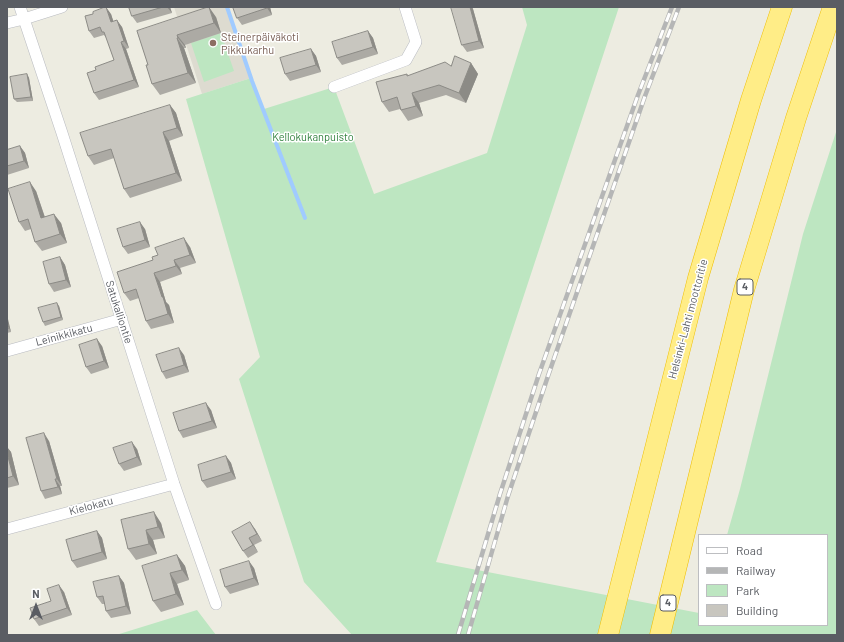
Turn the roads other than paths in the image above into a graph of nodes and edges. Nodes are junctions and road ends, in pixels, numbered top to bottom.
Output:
1 (20, 7) edge
2 (62, 7) edge
3 (404, 7) edge
4 (782, 7) edge
5 (833, 7) edge
6 (24, 19) junction
7 (7, 23) edge
8 (334, 87) dead end
9 (122, 319) junction
10 (7, 351) edge
11 (174, 484) junction
12 (7, 529) edge
13 (216, 604) dead end
14 (608, 635) edge
15 (660, 635) edge

1 - 6 street, Satukalliontie
2 - 6 street
3 - 8 street
4 - 14 highway, Helsinki-Lahti moottoritie
5 - 15 highway, 4
6 - 7 street
6 - 9 street, Satukalliontie
9 - 10 street, Leinikkikatu
9 - 11 street, Satukalliontie
11 - 12 street, Kielokatu
11 - 13 street, Satukalliontie

